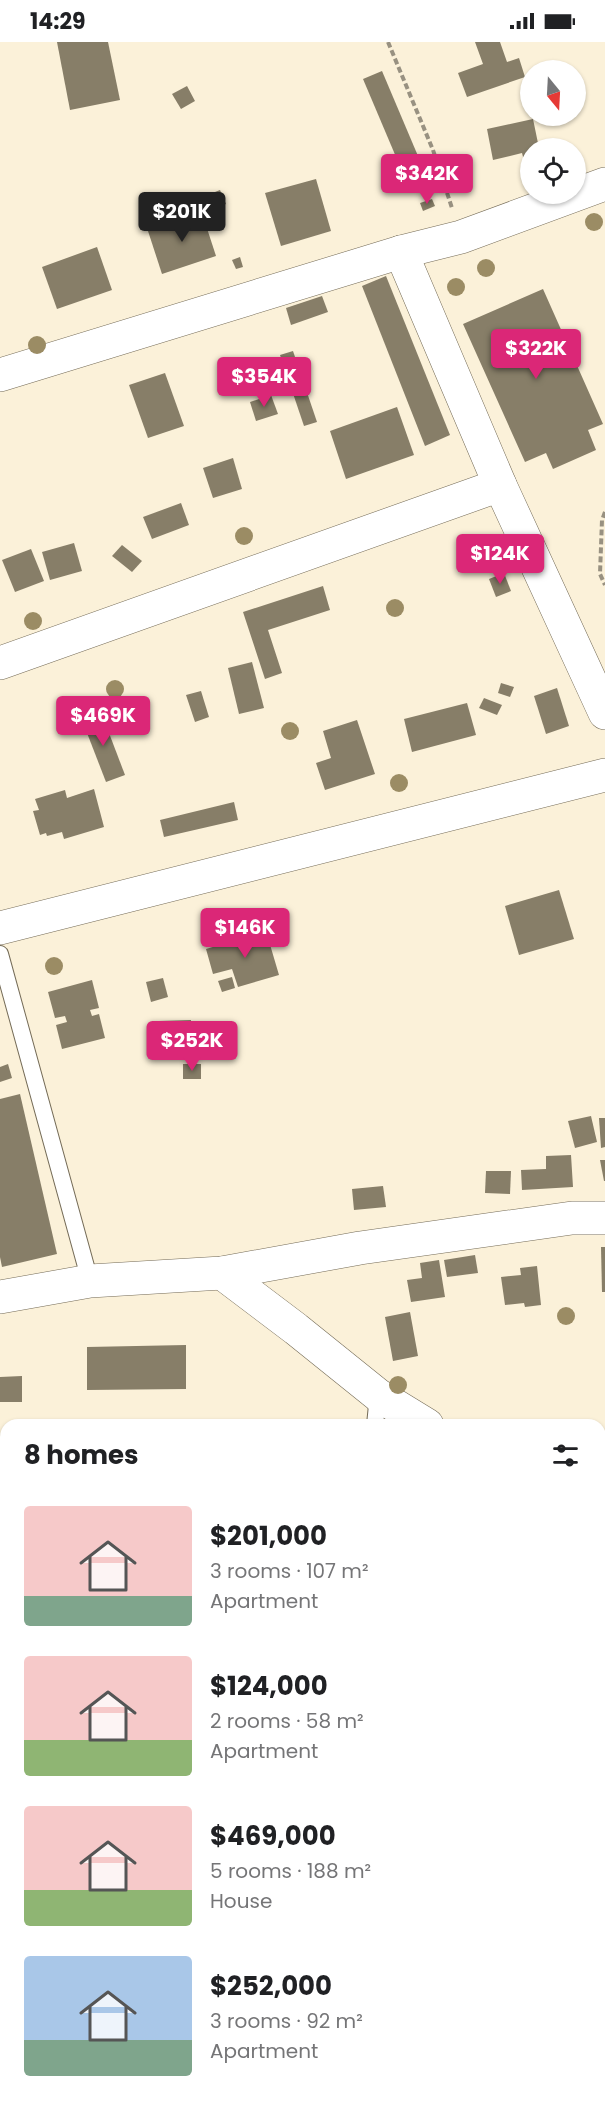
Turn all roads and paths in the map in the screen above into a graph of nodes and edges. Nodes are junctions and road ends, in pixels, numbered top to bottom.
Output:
1 (388, 42) edge
2 (605, 184) edge
3 (461, 237) junction
4 (401, 252) junction
5 (0, 375) edge
6 (500, 484) junction
7 (605, 512) edge
8 (605, 585) edge
9 (0, 663) edge
10 (605, 713) edge
11 (605, 775) edge
12 (0, 928) edge
13 (0, 954) edge
14 (605, 1218) edge
15 (222, 1274) junction
16 (90, 1281) junction
17 (0, 1297) edge
18 (376, 1410) edge
19 (407, 1419) edge

1 - 3 path
2 - 3 street
3 - 4 street
4 - 5 street
4 - 6 street
6 - 9 street
6 - 10 street
7 - 8 path
11 - 12 street
13 - 16 lane
14 - 15 street
15 - 16 street
15 - 18 street
16 - 17 street
18 - 19 street

